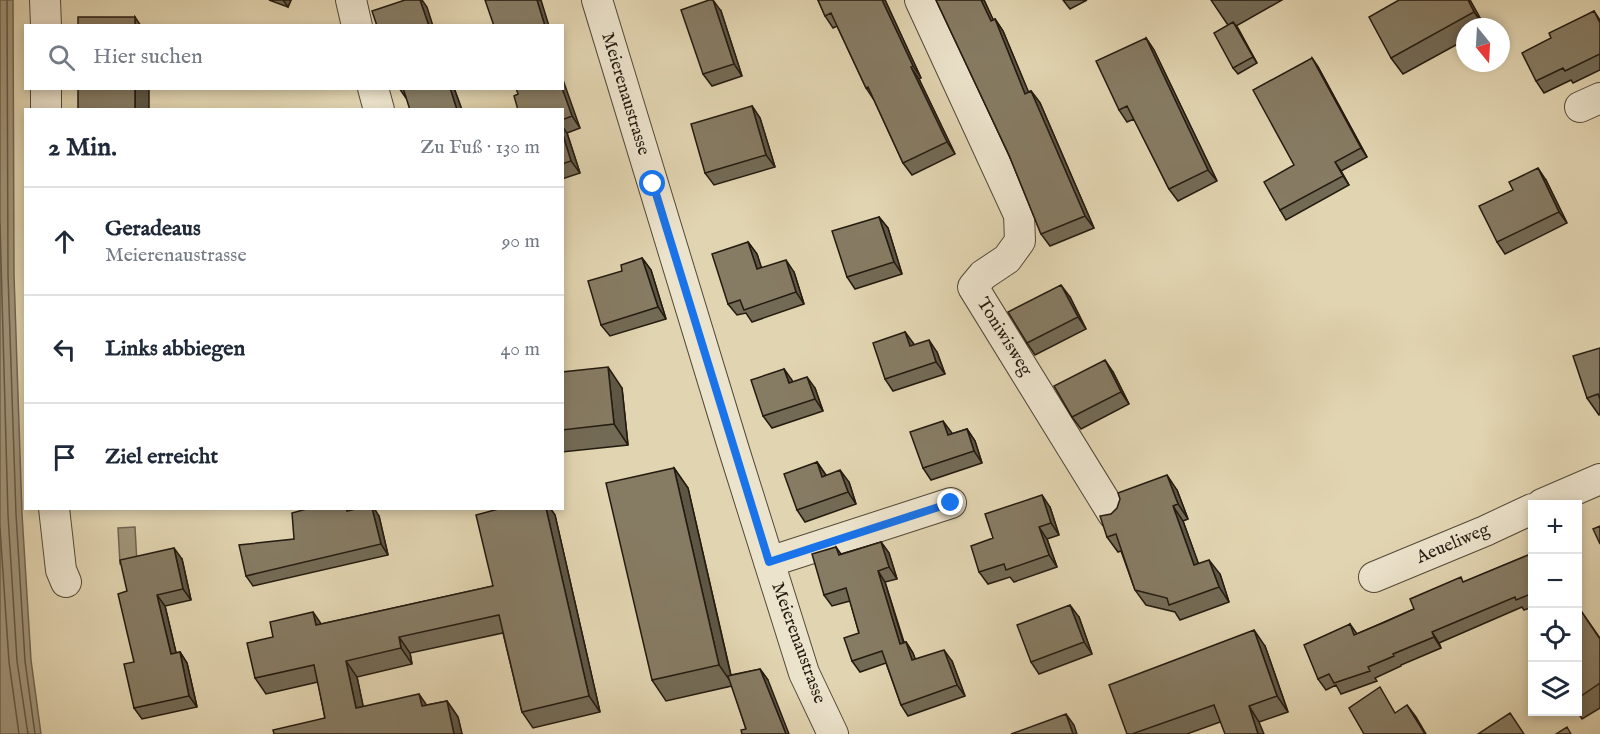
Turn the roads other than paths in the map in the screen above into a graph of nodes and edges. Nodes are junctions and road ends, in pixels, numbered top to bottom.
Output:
1 (45, 0) edge
2 (351, 0) edge
3 (597, 0) edge
4 (920, 0) edge
5 (46, 24) edge
6 (357, 24) edge
7 (46, 90) edge
8 (374, 90) edge
9 (46, 108) edge
10 (379, 108) edge
11 (1600, 478) edge
12 (1551, 500) edge
13 (951, 503) dead end
14 (54, 510) edge
15 (1528, 511) edge
16 (1113, 514) edge
17 (769, 562) junction
18 (1374, 577) dead end
19 (66, 582) dead end
20 (833, 734) edge

1 - 5 street
2 - 6 street
3 - 17 street, Meierenaustrasse
4 - 16 street, Toniwisweg
7 - 9 street
8 - 10 street
11 - 12 street
13 - 17 street
14 - 19 street
15 - 18 street, Aeueliweg
17 - 20 street, Meierenaustrasse

